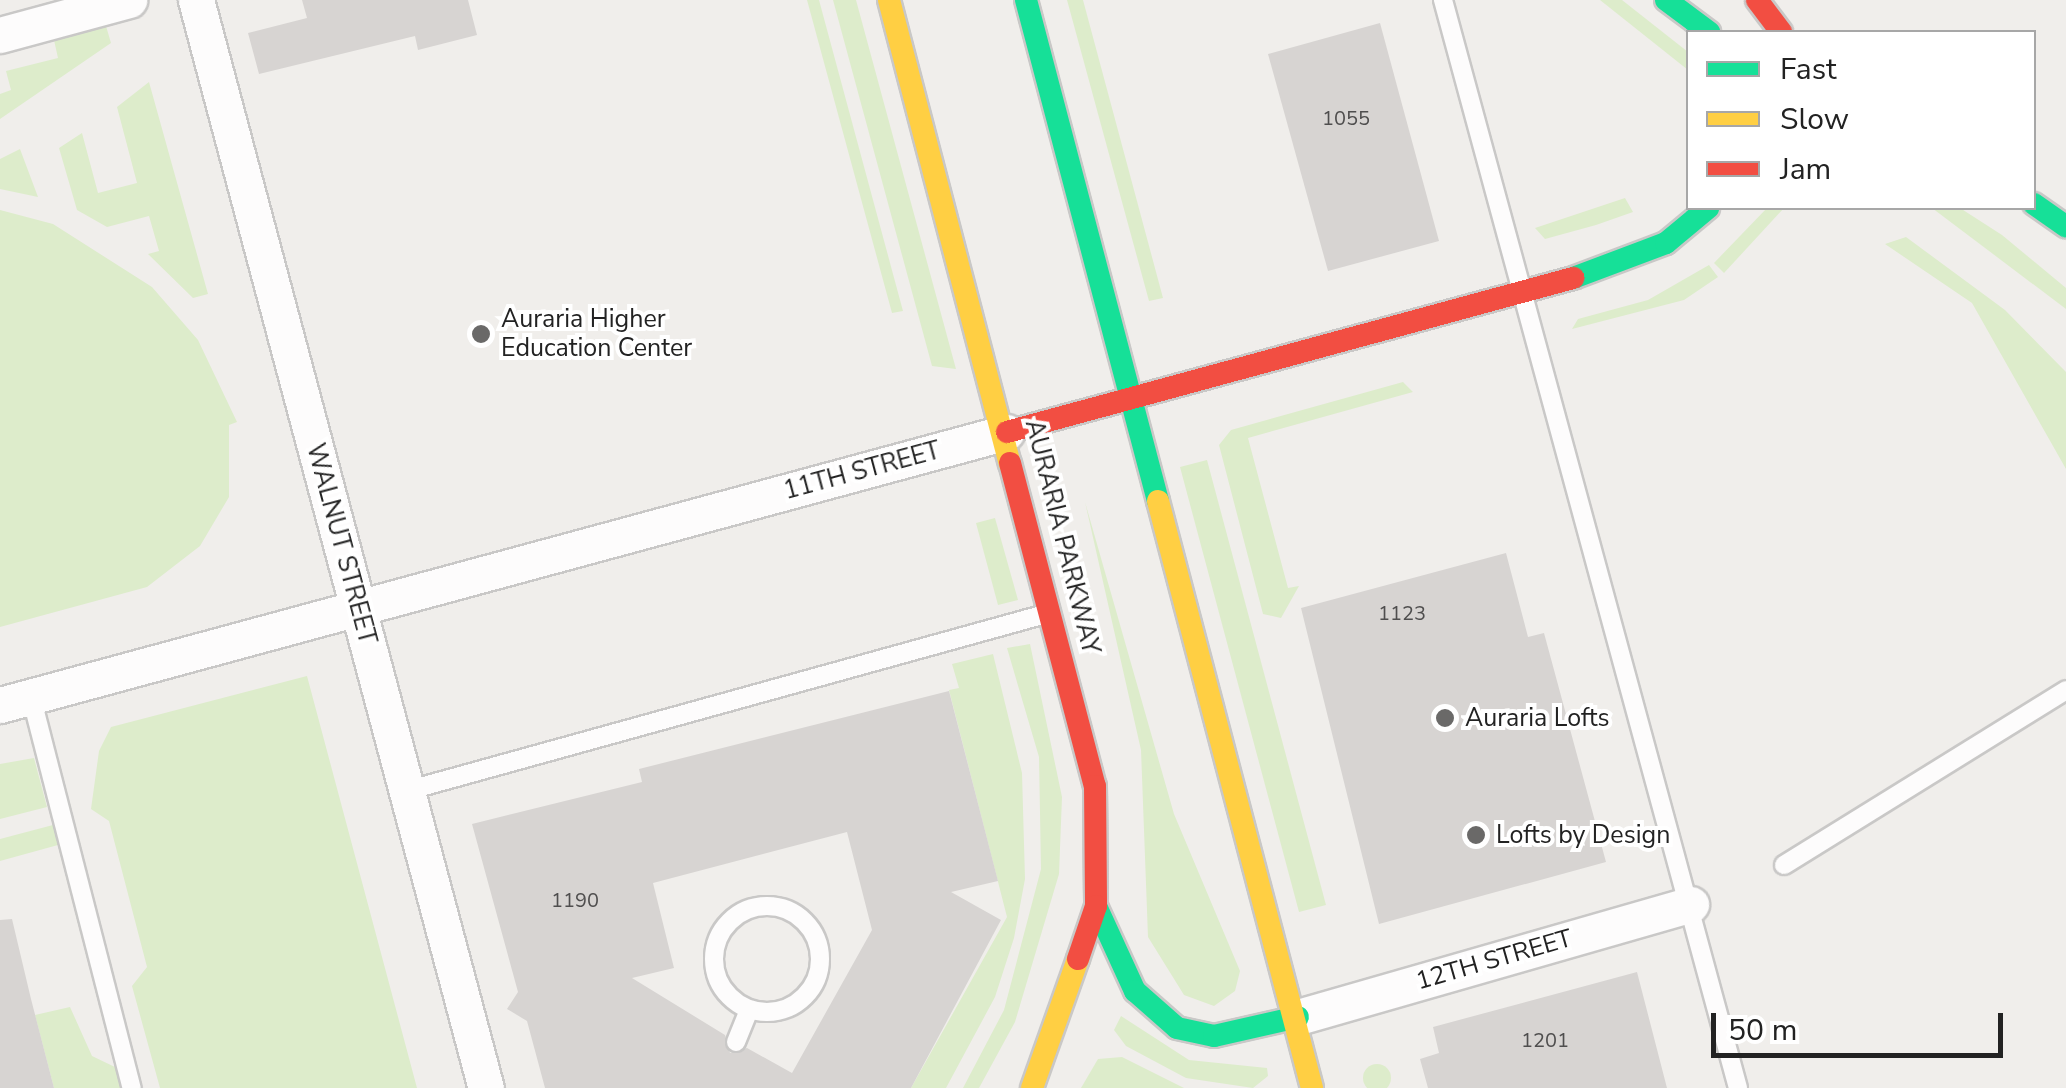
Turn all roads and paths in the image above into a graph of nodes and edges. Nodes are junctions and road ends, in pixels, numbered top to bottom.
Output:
1 (130, 0) edge
2 (196, 0) edge
3 (890, 0) edge
4 (1026, 0) edge
5 (1443, 0) edge
6 (1666, 0) edge
7 (1757, 0) edge
8 (1706, 30) edge
9 (1779, 30) edge
10 (0, 35) edge
11 (2036, 205) edge
12 (1705, 210) edge
13 (2066, 226) edge
14 (1527, 290) junction
15 (1134, 397) junction
16 (1007, 432) junction
17 (358, 608) junction
18 (1052, 612) junction
19 (2066, 690) edge
20 (15, 700) edge
21 (406, 791) junction
22 (1784, 865) dead end
23 (1690, 904) junction
24 (1096, 906) junction
25 (749, 1010) junction
26 (1298, 1017) junction
27 (736, 1042) dead end
28 (132, 1088) edge
29 (486, 1088) edge
30 (1032, 1088) edge
31 (1312, 1088) edge
32 (1738, 1088) edge

1 - 10 street
2 - 17 street, WALNUT STREET
3 - 16 main road, AURARIA PARKWAY
4 - 15 main road
5 - 14 lane
6 - 8 main road
7 - 9 main road
11 - 13 main road
12 - 14 main road, 11TH STREET
14 - 15 main road, 11TH STREET
14 - 23 lane
15 - 16 main road, 11TH STREET
15 - 26 main road
16 - 17 street, 11TH STREET
16 - 18 main road, AURARIA PARKWAY
17 - 20 street, 11TH STREET
17 - 21 street, WALNUT STREET
18 - 21 lane
18 - 24 main road, AURARIA PARKWAY
19 - 22 lane
20 - 28 lane
21 - 29 street, WALNUT STREET
23 - 26 street, 12TH STREET
23 - 32 lane
24 - 26 main road
24 - 30 main road, AURARIA PARKWAY
25 - 25 lane
25 - 27 lane
26 - 31 main road

